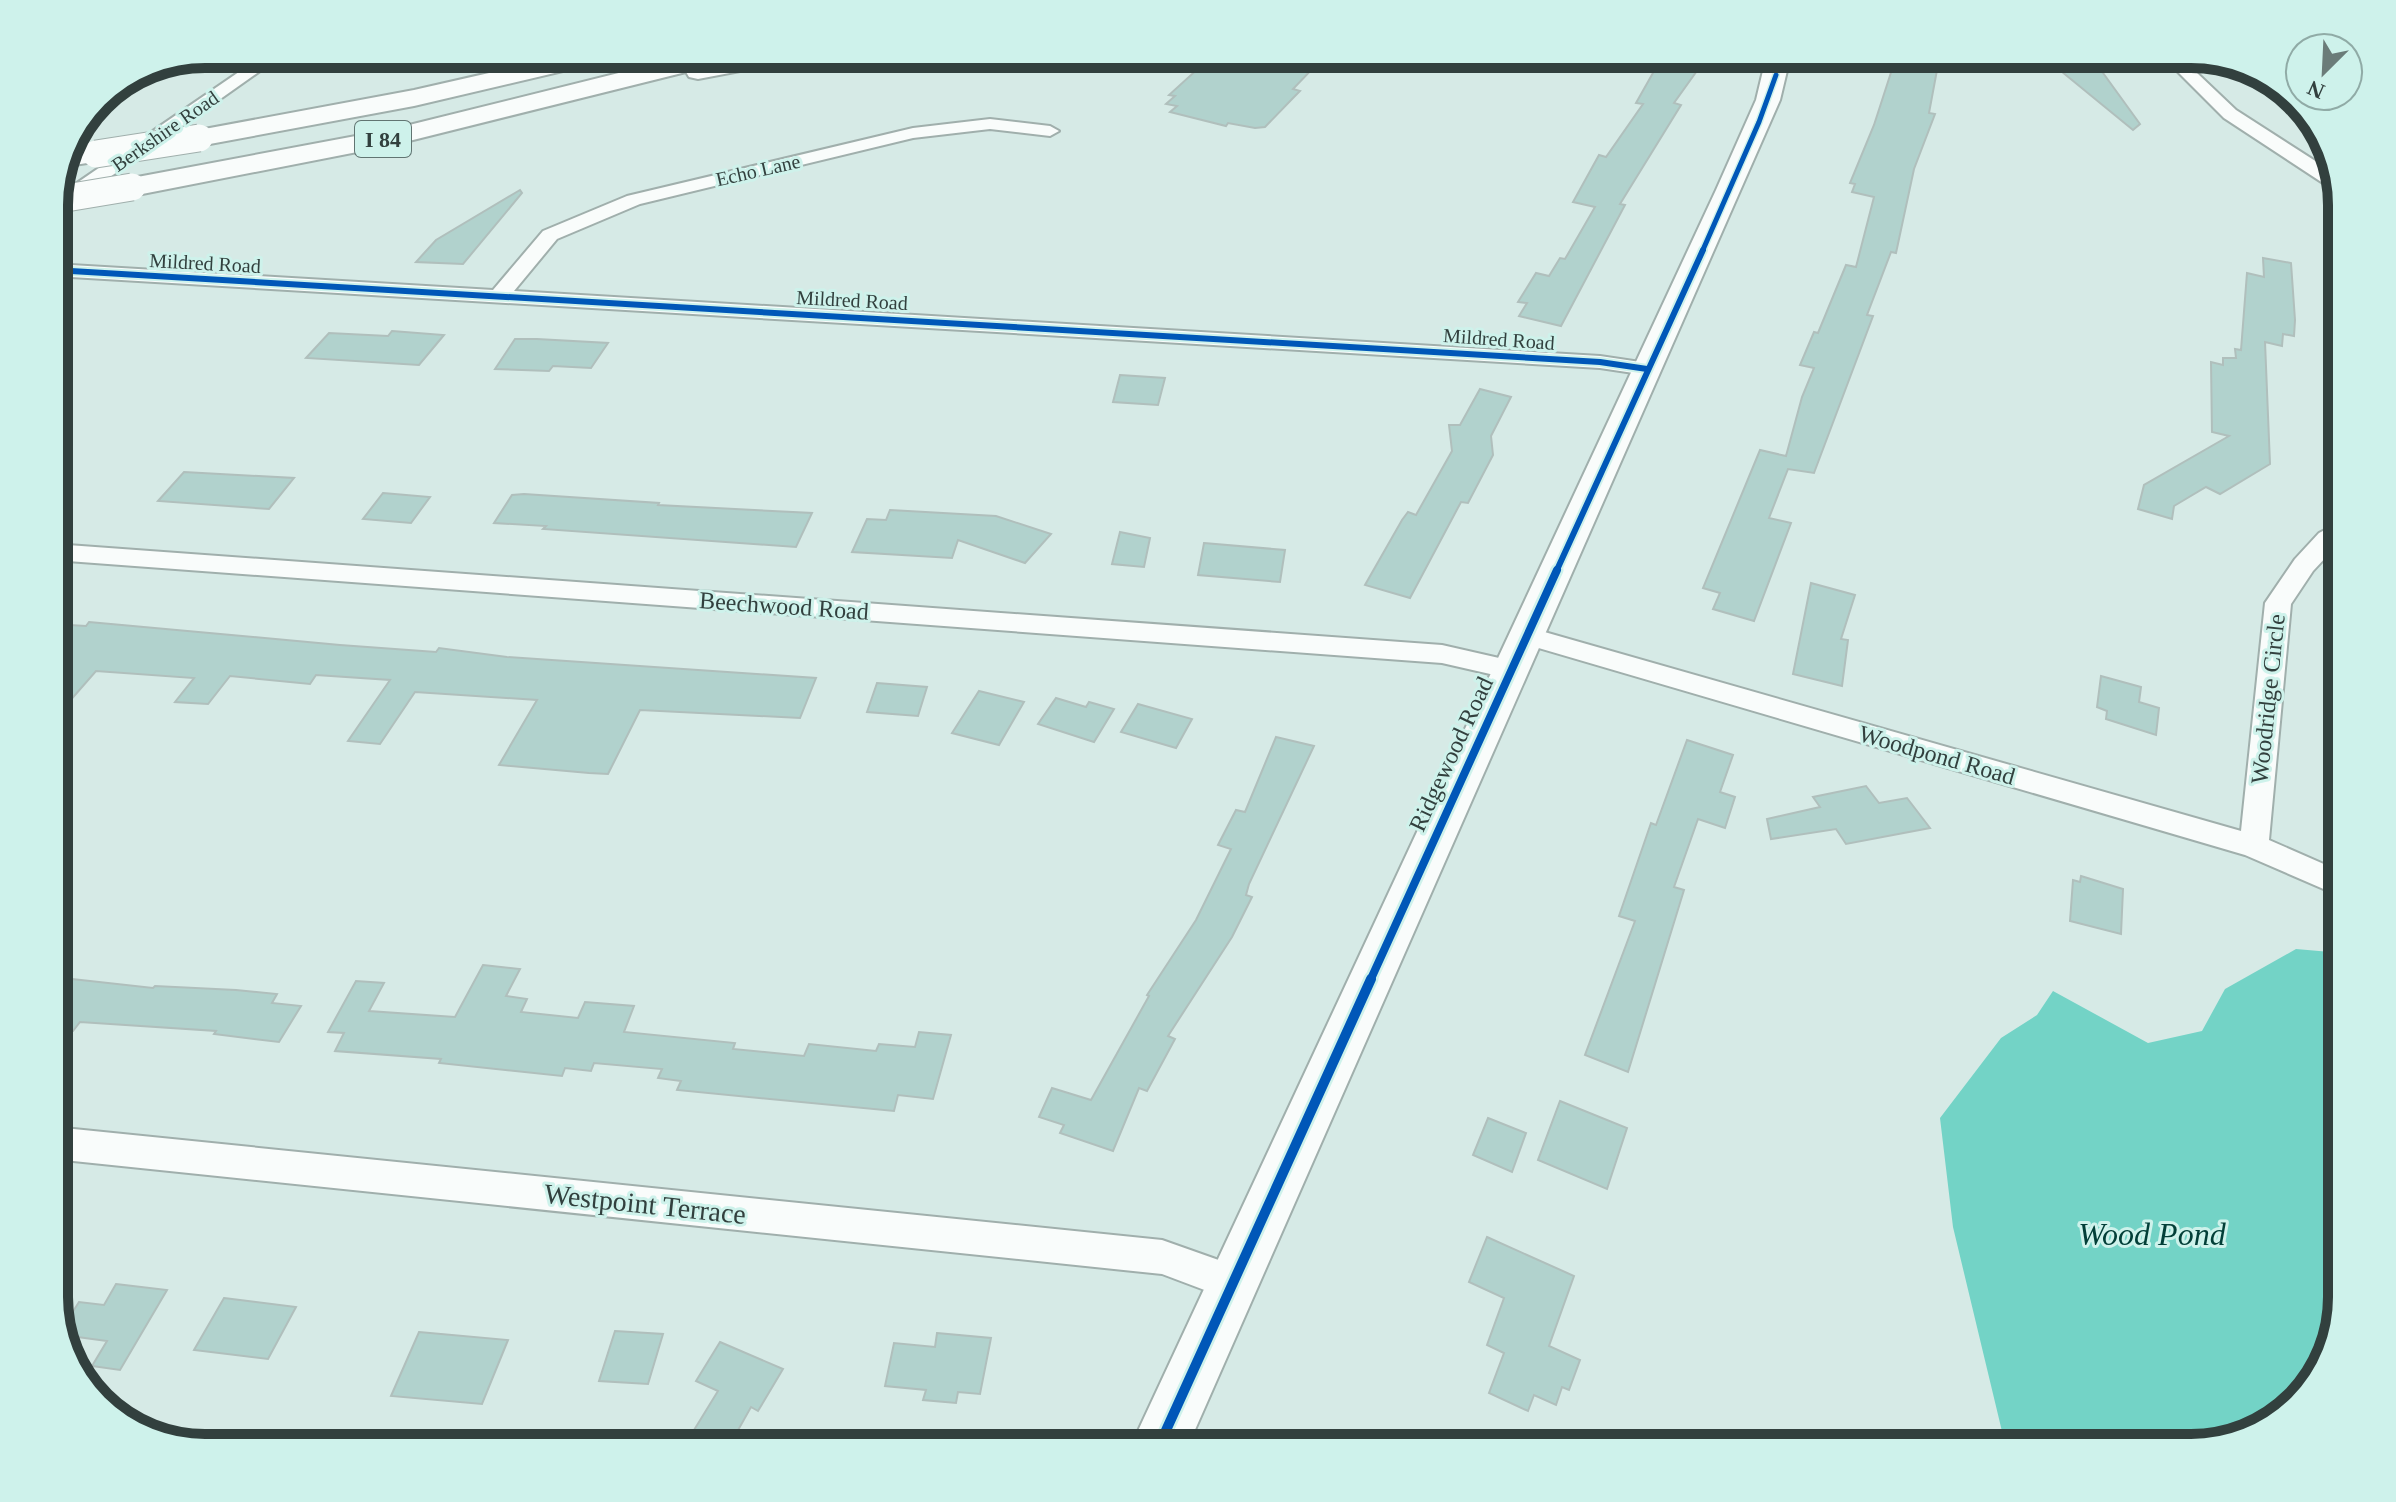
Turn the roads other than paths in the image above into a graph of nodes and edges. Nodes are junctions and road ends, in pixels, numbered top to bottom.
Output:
1 (256, 68) edge
2 (492, 68) edge
3 (546, 68) edge
4 (673, 68) edge
5 (721, 68) edge
6 (1777, 68) edge
7 (2182, 68) edge
8 (632, 79) junction
9 (248, 130) junction
10 (1050, 131) dead end
11 (83, 156) edge
12 (2324, 175) edge
13 (68, 197) edge
14 (68, 198) edge
15 (68, 271) edge
16 (500, 295) junction
17 (1647, 369) junction
18 (2328, 545) edge
19 (68, 553) edge
20 (1520, 653) junction
21 (2254, 846) junction
22 (2328, 879) edge
23 (68, 1144) edge
24 (1231, 1282) junction
25 (1164, 1434) edge

1 - 13 street, Berkshire Road
2 - 9 highway
3 - 9 highway, I 84
4 - 8 highway, I 84
5 - 8 highway
6 - 17 main road, Ridgewood Road
7 - 12 street
8 - 14 highway, I 84, bridge
9 - 11 highway, I 84, bridge
10 - 16 street, Echo Lane
15 - 16 street, Mildred Road
16 - 17 street, Mildred Road
17 - 20 main road, Ridgewood Road
18 - 21 street, Woodridge Circle
19 - 20 street, Beechwood Road
20 - 21 street, Woodpond Road
20 - 24 main road, Ridgewood Road
21 - 22 street, Woodpond Road
23 - 24 street, Westpoint Terrace
24 - 25 main road, Ridgewood Road

